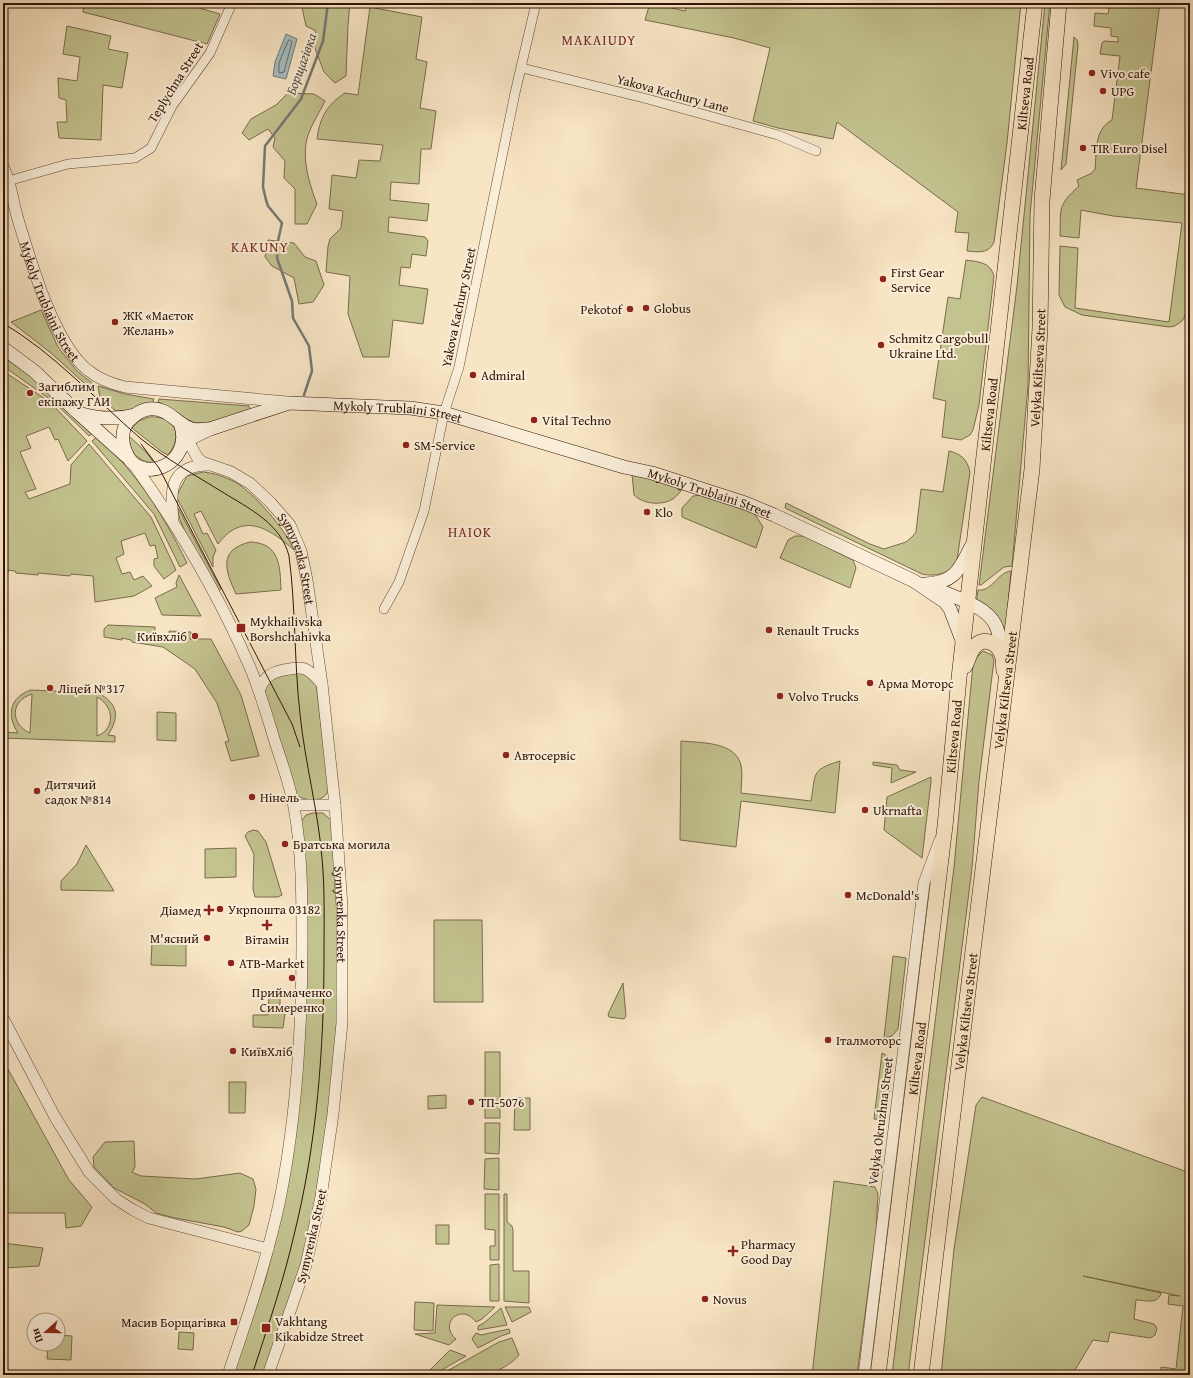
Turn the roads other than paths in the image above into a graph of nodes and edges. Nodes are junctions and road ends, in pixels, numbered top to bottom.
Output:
1 (232, 3) edge
2 (536, 3) edge
3 (1035, 3) edge
4 (1059, 3) edge
5 (522, 68) junction
6 (816, 151) dead end
7 (3, 164) edge
8 (8, 181) junction
9 (3, 348) edge
10 (289, 403) junction
11 (76, 412) junction
12 (444, 412) junction
13 (135, 415) junction
14 (210, 429) junction
15 (183, 435) junction
16 (130, 461) junction
17 (209, 465) junction
18 (174, 521) junction
19 (975, 539) junction
20 (920, 582) junction
21 (968, 603) junction
22 (384, 609) dead end
23 (963, 645) junction
24 (1002, 654) junction
25 (959, 678) junction
26 (322, 684) junction
27 (1006, 688) junction
28 (259, 691) junction
29 (294, 805) junction
30 (335, 805) junction
31 (945, 826) junction
32 (3, 1018) edge
33 (268, 1249) junction
34 (228, 1375) edge
35 (268, 1375) edge
36 (864, 1375) edge
37 (878, 1375) edge
38 (921, 1375) edge

1 - 8 street, Teplychna Street
2 - 5 street, Yakova Kachury Street
3 - 19 highway, Kiltseva Road
4 - 27 highway, Velyka Kiltseva Street
5 - 6 street, Yakova Kachury Lane
5 - 12 street, Yakova Kachury Street
7 - 8 street, Mykoly Trublaini Street
8 - 10 street, Mykoly Trublaini Street
9 - 11 main road
10 - 12 main road, Mykoly Trublaini Street
10 - 14 main road
11 - 13 main road
11 - 16 main road
12 - 20 main road, Mykoly Trublaini Street
12 - 22 street, Yakova Kachury Street
13 - 15 main road
13 - 16 main road
14 - 15 main road
14 - 15 main road
15 - 16 main road
15 - 17 street, Symyrenka Street
16 - 18 street
17 - 18 street
17 - 26 street, Symyrenka Street
18 - 28 street
19 - 20 main road
19 - 21 highway, Kiltseva Road
20 - 21 main road
20 - 23 main road, Mykoly Trublaini Street
21 - 23 highway, Kiltseva Road
21 - 24 main road
23 - 25 highway, Kiltseva Road
24 - 25 highway
24 - 27 highway
25 - 31 highway, Kiltseva Road
26 - 28 street
26 - 30 street, Symyrenka Street
27 - 38 highway, Velyka Kiltseva Street
28 - 29 street
29 - 30 street
29 - 33 street
30 - 35 street, Symyrenka Street
31 - 36 street, Velyka Okruzhna Street
31 - 37 highway, Kiltseva Road
32 - 33 street
33 - 34 street

